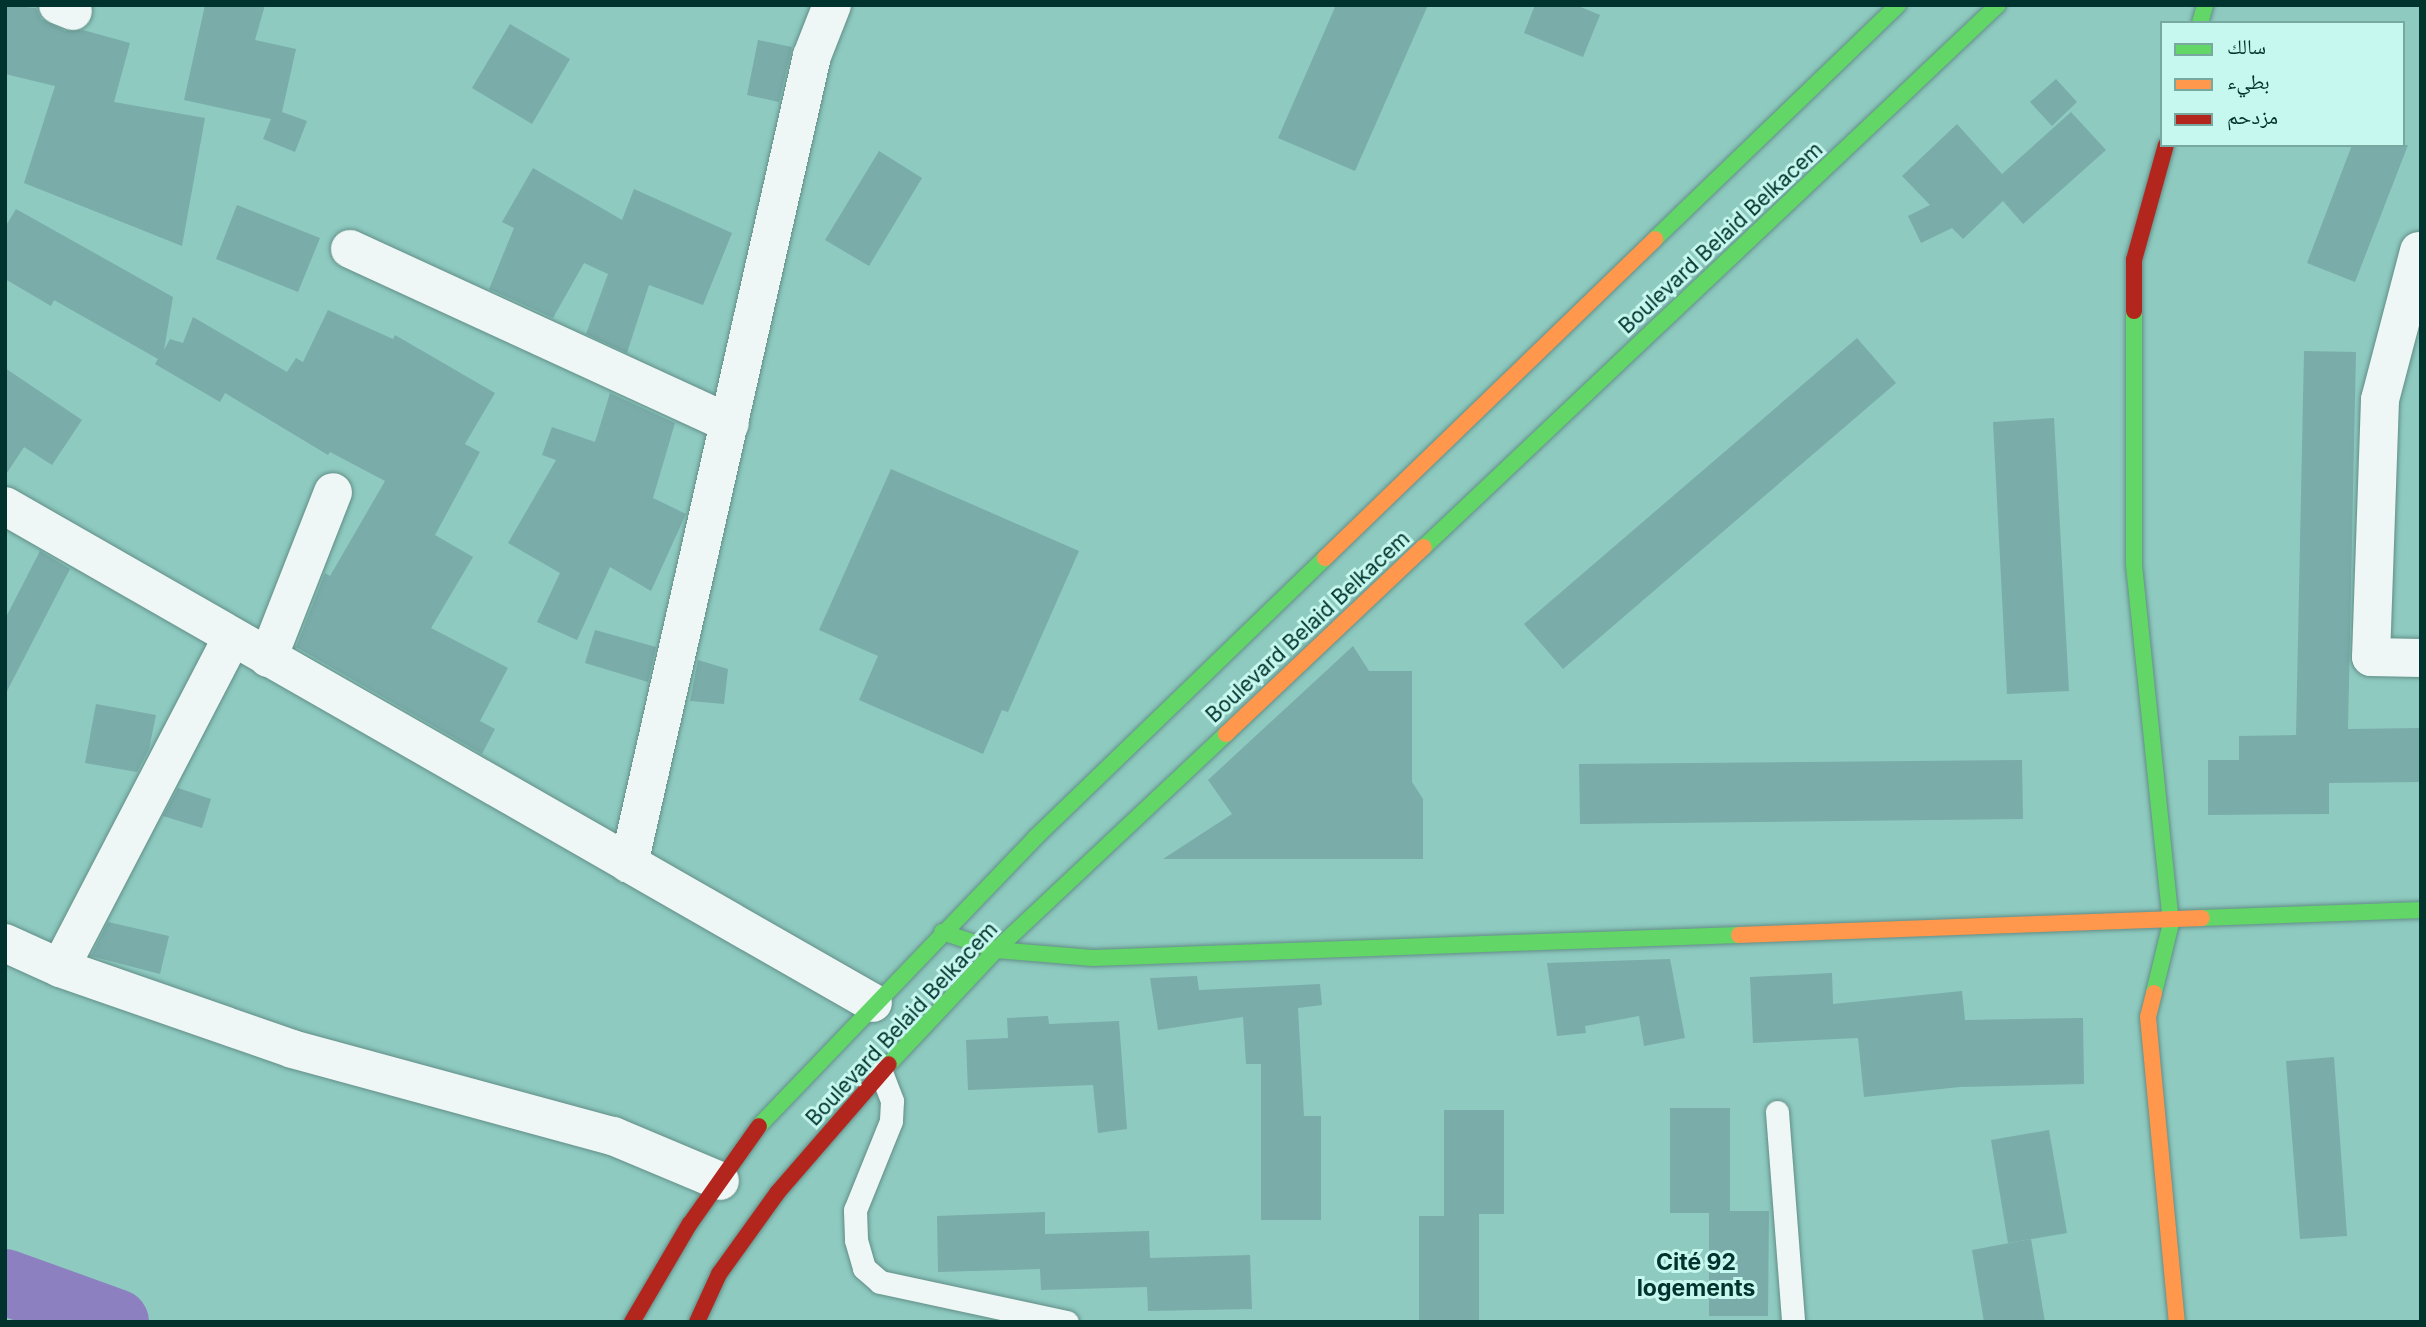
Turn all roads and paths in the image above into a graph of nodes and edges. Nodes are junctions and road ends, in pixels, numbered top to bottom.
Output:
1 (832, 5) edge
2 (1898, 5) edge
3 (1998, 5) edge
4 (2165, 147) edge
5 (350, 249) dead end
6 (2419, 251) dead end
7 (730, 424) junction
8 (333, 492) dead end
9 (5, 506) edge
10 (232, 637) junction
11 (268, 658) junction
12 (2421, 658) edge
13 (629, 864) junction
14 (2421, 910) edge
15 (2171, 923) junction
16 (942, 932) junction
17 (5, 943) edge
18 (996, 950) junction
19 (60, 968) junction
20 (873, 1003) junction
21 (881, 1072) junction
22 (1777, 1112) dead end
23 (720, 1181) junction
24 (634, 1319) edge
25 (697, 1322) edge
26 (1067, 1322) edge
27 (1793, 1322) edge
28 (2177, 1322) edge

1 - 7 street
2 - 16 main road, Boulevard Belaid Belkacem
3 - 18 main road, Boulevard Belaid Belkacem
4 - 15 main road
5 - 7 street
6 - 12 street
7 - 13 street
8 - 11 street
9 - 10 street
10 - 11 street
10 - 19 street
11 - 13 street
13 - 20 street
14 - 15 main road
15 - 18 main road
15 - 28 main road
16 - 18 main road
16 - 20 main road, Boulevard Belaid Belkacem
17 - 19 street
18 - 21 main road, Boulevard Belaid Belkacem
19 - 23 street
20 - 23 main road, Boulevard Belaid Belkacem
21 - 25 main road, Boulevard Belaid Belkacem
21 - 26 lane
22 - 27 lane
23 - 24 main road, Boulevard Belaid Belkacem

